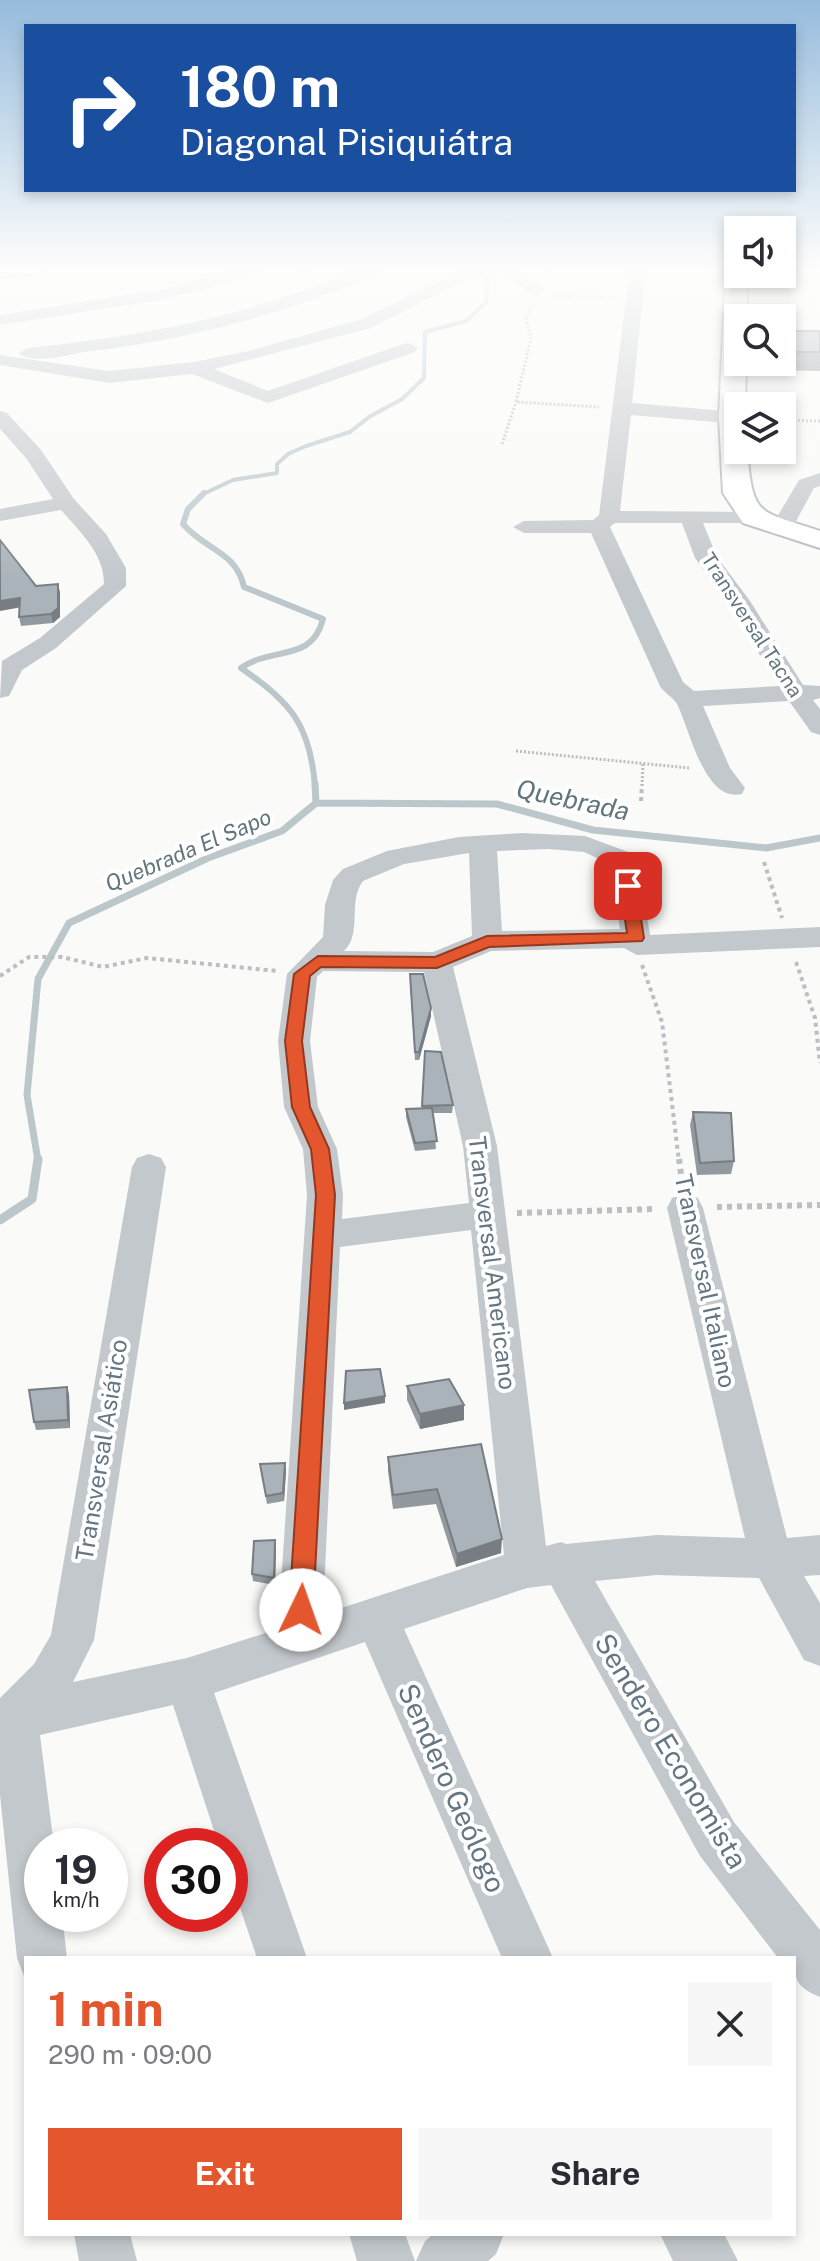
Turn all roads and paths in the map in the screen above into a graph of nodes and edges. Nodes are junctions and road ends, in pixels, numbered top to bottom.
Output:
1 (83, 373) edge
2 (151, 373) edge
3 (206, 373) edge
4 (338, 373) edge
5 (523, 373) edge
6 (625, 373) edge
7 (516, 402) junction
8 (620, 408) junction
9 (0, 417) edge
10 (724, 417) edge
11 (796, 420) edge
12 (820, 421) edge
13 (502, 444) dead end
14 (34, 454) junction
15 (11, 459) dead end
16 (736, 464) edge
17 (820, 479) edge
18 (66, 503) junction
19 (0, 515) edge
20 (753, 517) junction
21 (691, 519) junction
22 (604, 521) junction
23 (524, 527) dead end
24 (781, 529) junction
25 (820, 540) edge
26 (6, 658) edge
27 (0, 691) edge
28 (808, 692) edge
29 (688, 699) junction
30 (820, 727) edge
31 (516, 751) dead end
32 (643, 763) junction
33 (725, 779) joint
34 (641, 801) dead end
35 (483, 844) junction
36 (820, 937) edge
37 (487, 941) junction
38 (636, 941) junction
39 (437, 962) junction
40 (310, 968) junction
41 (0, 976) edge
42 (149, 1167) dead end
43 (685, 1208) joint
44 (489, 1214) junction
45 (323, 1235) junction
46 (820, 1555) edge
47 (771, 1559) junction
48 (544, 1565) junction
49 (376, 1617) junction
50 (299, 1641) junction
51 (820, 1645) edge
52 (187, 1680) junction
53 (8, 1718) edge
54 (42, 1956) edge
55 (281, 1956) edge
56 (527, 1956) edge
57 (808, 1969) edge
58 (102, 2236) edge
59 (378, 2236) edge
60 (474, 2236) edge
61 (690, 2236) edge
62 (108, 2261) edge
63 (386, 2261) edge
64 (445, 2261) edge
65 (709, 2261) edge

1 - 2 street
3 - 4 street
5 - 7 path
6 - 8 street
7 - 8 path
7 - 13 path
8 - 10 street
8 - 22 street
9 - 14 street
11 - 12 path
14 - 15 street
14 - 18 street
16 - 20 street
17 - 24 street
18 - 19 street
18 - 26 street
20 - 21 street
20 - 24 street
21 - 22 street
21 - 28 street, Transversal Tacna
22 - 23 street
22 - 29 street
24 - 25 street
26 - 27 street
28 - 29 street
28 - 30 street, Transversal Tacna
29 - 33 street
31 - 32 path
32 - 33 path
32 - 34 path
35 - 37 street
35 - 38 street
35 - 40 street
36 - 38 street
37 - 38 street
37 - 39 street
38 - 43 path, Transversal Italiano
39 - 40 street
39 - 44 street, Transversal Americano
40 - 41 path
40 - 45 street
42 - 53 street, Transversal Asiático
43 - 47 street, Transversal Italiano
44 - 45 street
44 - 48 street, Transversal Americano
45 - 50 street
46 - 47 street
47 - 48 street
47 - 51 street, Transversal Italiano
48 - 49 street
48 - 57 street, Sendero Economista
49 - 50 street
49 - 56 street, Sendero Geólogo
50 - 52 street
52 - 53 street
52 - 55 street
53 - 54 street
58 - 62 street
59 - 63 street
60 - 64 street
61 - 65 street

